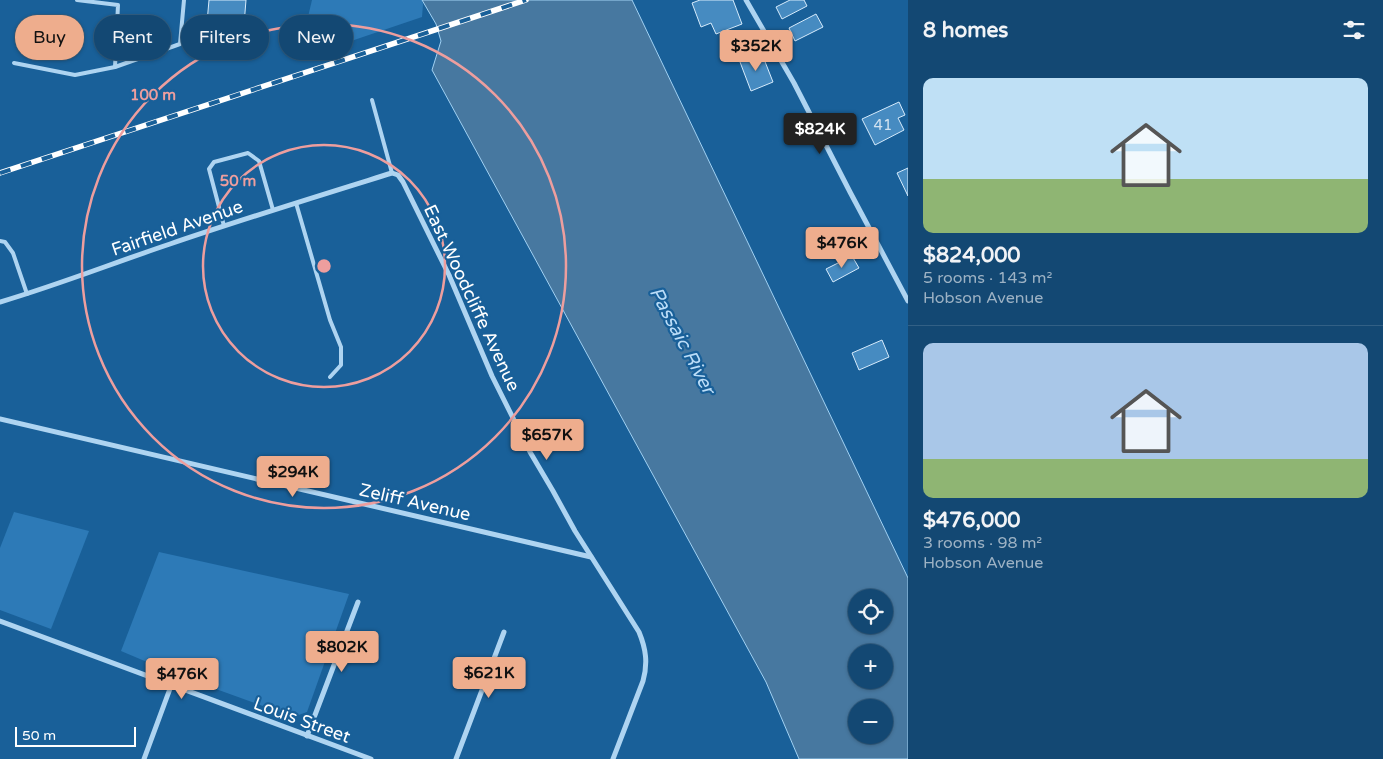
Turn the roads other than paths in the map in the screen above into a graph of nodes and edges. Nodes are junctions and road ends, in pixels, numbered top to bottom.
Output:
1 (77, 0) edge
2 (184, 0) edge
3 (746, 0) edge
4 (118, 2) edge
5 (14, 63) dead end
6 (115, 67) junction
7 (372, 100) dead end
8 (392, 173) junction
9 (296, 203) junction
10 (273, 210) junction
11 (224, 226) junction
12 (0, 241) edge
13 (27, 294) junction
14 (908, 301) edge
15 (0, 302) edge
16 (330, 377) dead end
17 (0, 419) edge
18 (591, 557) junction
19 (358, 602) dead end
20 (0, 621) edge
21 (504, 632) dead end
22 (171, 686) junction
23 (307, 736) junction
24 (144, 759) edge
25 (371, 759) edge
26 (456, 759) edge
27 (613, 759) edge

1 - 4 lane
2 - 6 lane
3 - 14 street
4 - 6 lane
5 - 6 lane
7 - 8 lane
8 - 9 street, Fairfield Avenue
8 - 18 street, East Woodcliffe Avenue
9 - 10 street, Fairfield Avenue
9 - 16 lane
10 - 11 street, Fairfield Avenue
10 - 11 lane
11 - 13 street, Fairfield Avenue
12 - 13 lane
13 - 15 street, Fairfield Avenue
17 - 18 street, Zeliff Avenue
18 - 27 street, East Woodcliffe Avenue
19 - 23 street
20 - 22 street, Louis Street
21 - 26 street
22 - 23 street, Louis Street
22 - 24 street
23 - 25 street, Louis Street

